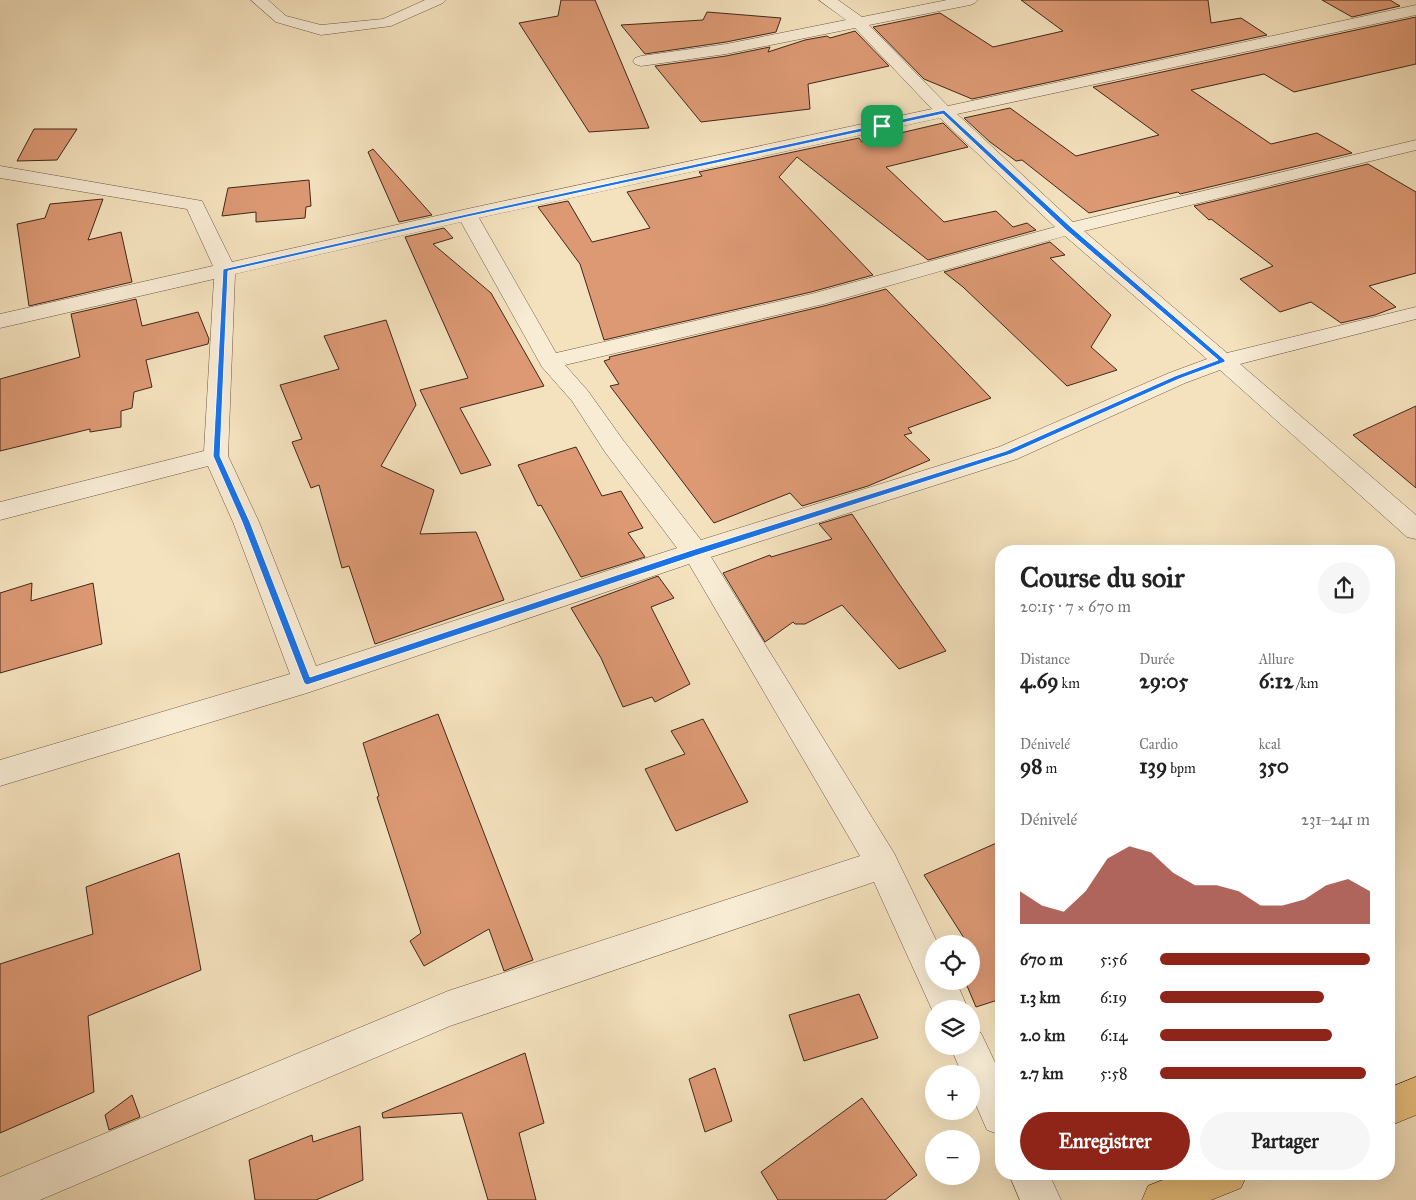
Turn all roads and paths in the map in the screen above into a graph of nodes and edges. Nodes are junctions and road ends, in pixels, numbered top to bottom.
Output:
1 (259, 0) edge
2 (438, 0) edge
3 (827, 0) edge
4 (970, 0) edge
5 (1416, 10) edge
6 (858, 22) junction
7 (641, 61) dead end
8 (944, 112) junction
9 (1416, 145) edge
10 (0, 172) edge
11 (467, 215) junction
12 (1068, 229) junction
13 (225, 270) junction
14 (1416, 313) edge
15 (0, 321) edge
16 (1223, 361) junction
17 (550, 362) junction
18 (216, 456) junction
19 (0, 511) edge
20 (1416, 530) edge
21 (695, 552) junction
22 (307, 681) junction
23 (0, 773) edge
24 (882, 864) junction
25 (925, 955) edge
26 (972, 1055) edge
27 (1416, 1096) edge
28 (995, 1103) edge
29 (1395, 1105) edge
30 (1032, 1180) edge
31 (1212, 1180) edge
32 (0, 1197) edge
33 (1041, 1200) edge
34 (1162, 1200) edge

1 - 2 street
3 - 6 street
4 - 6 street
5 - 8 street
6 - 7 street
6 - 8 street
8 - 11 street
8 - 12 street
9 - 12 street
10 - 13 street
11 - 13 street
11 - 17 street
12 - 16 street
12 - 17 street
13 - 15 street
13 - 18 street
14 - 16 street
16 - 20 street
16 - 21 street
17 - 21 street
18 - 19 street
18 - 22 street
21 - 22 street
21 - 24 street
22 - 23 street
24 - 25 street
24 - 32 street
26 - 28 street
27 - 29 highway
30 - 33 street
31 - 34 highway

